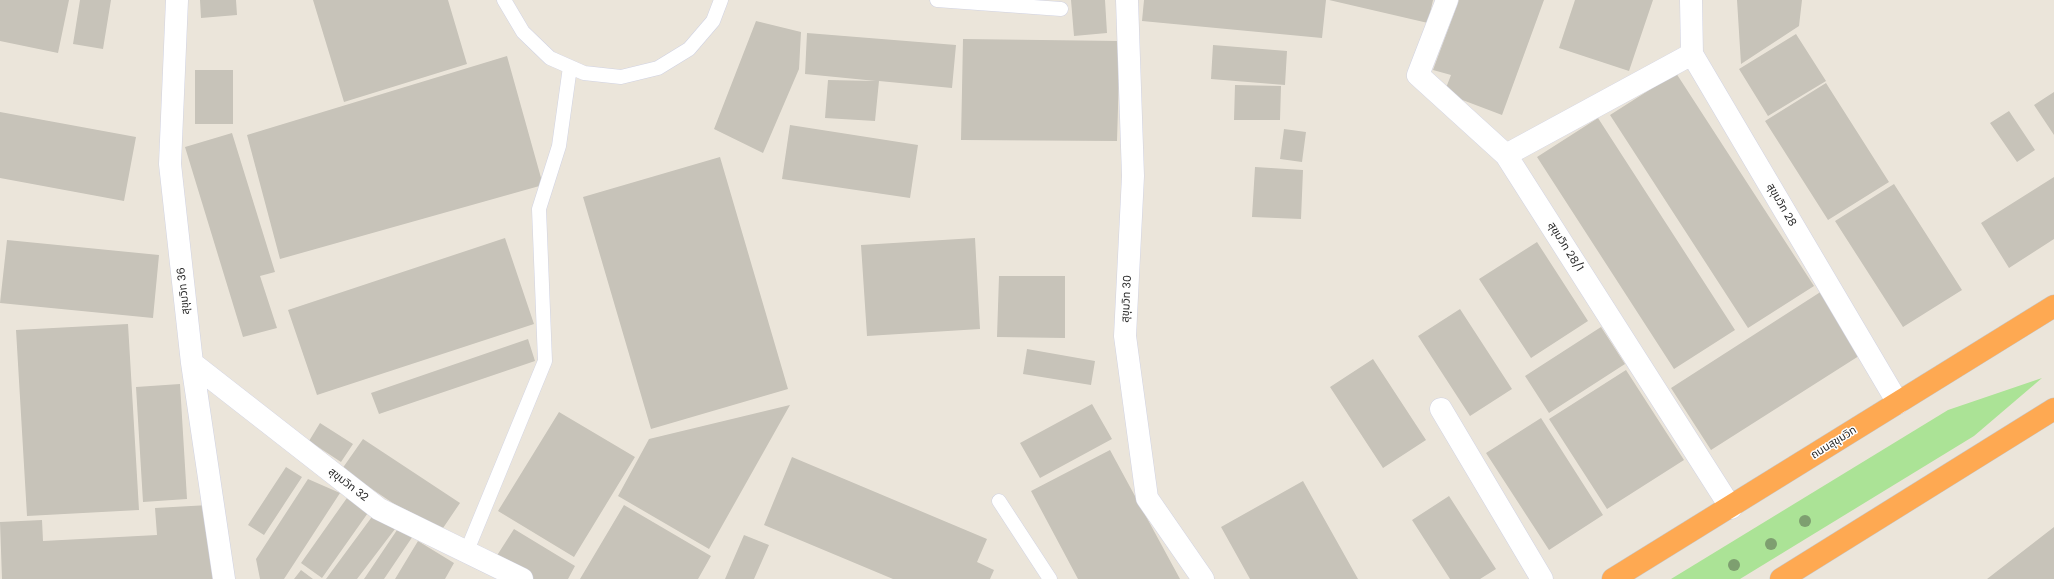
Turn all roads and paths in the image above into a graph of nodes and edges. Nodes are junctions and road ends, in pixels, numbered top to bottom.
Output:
1 (177, 0) edge
2 (504, 0) edge
3 (721, 0) edge
4 (937, 0) edge
5 (1126, 0) edge
6 (1447, 0) edge
7 (1691, 0) edge
8 (1061, 9) dead end
9 (1692, 54) junction
10 (570, 67) junction
11 (1506, 155) junction
12 (2054, 306) edge
13 (192, 363) junction
14 (1898, 403) junction
15 (1441, 409) dead end
16 (2054, 409) edge
17 (998, 501) dead end
18 (1730, 508) junction
19 (466, 553) junction
20 (224, 579) edge
21 (522, 579) edge
22 (1050, 579) edge
23 (1203, 579) edge
24 (1542, 579) edge
25 (1613, 579) edge
26 (1782, 579) edge

1 - 13 street, สุขุมวิท 36
2 - 10 lane
3 - 10 lane
4 - 8 lane
5 - 23 street, สุขุมวิท 30
6 - 11 street, สุขุมวิท 28/1
7 - 9 street, สุขุมวิท 28
9 - 11 street
9 - 14 street, สุขุมวิท 28
10 - 19 lane
11 - 18 street, สุขุมวิท 28/1
12 - 14 highway, ถนนสุขุมวิท
13 - 19 street, สุขุมวิท 32
13 - 20 street, สุขุมวิท 36
14 - 18 highway, ถนนสุขุมวิท
15 - 24 street
16 - 26 highway
17 - 22 lane
18 - 25 highway, ถนนสุขุมวิท
19 - 21 street, สุขุมวิท 32

